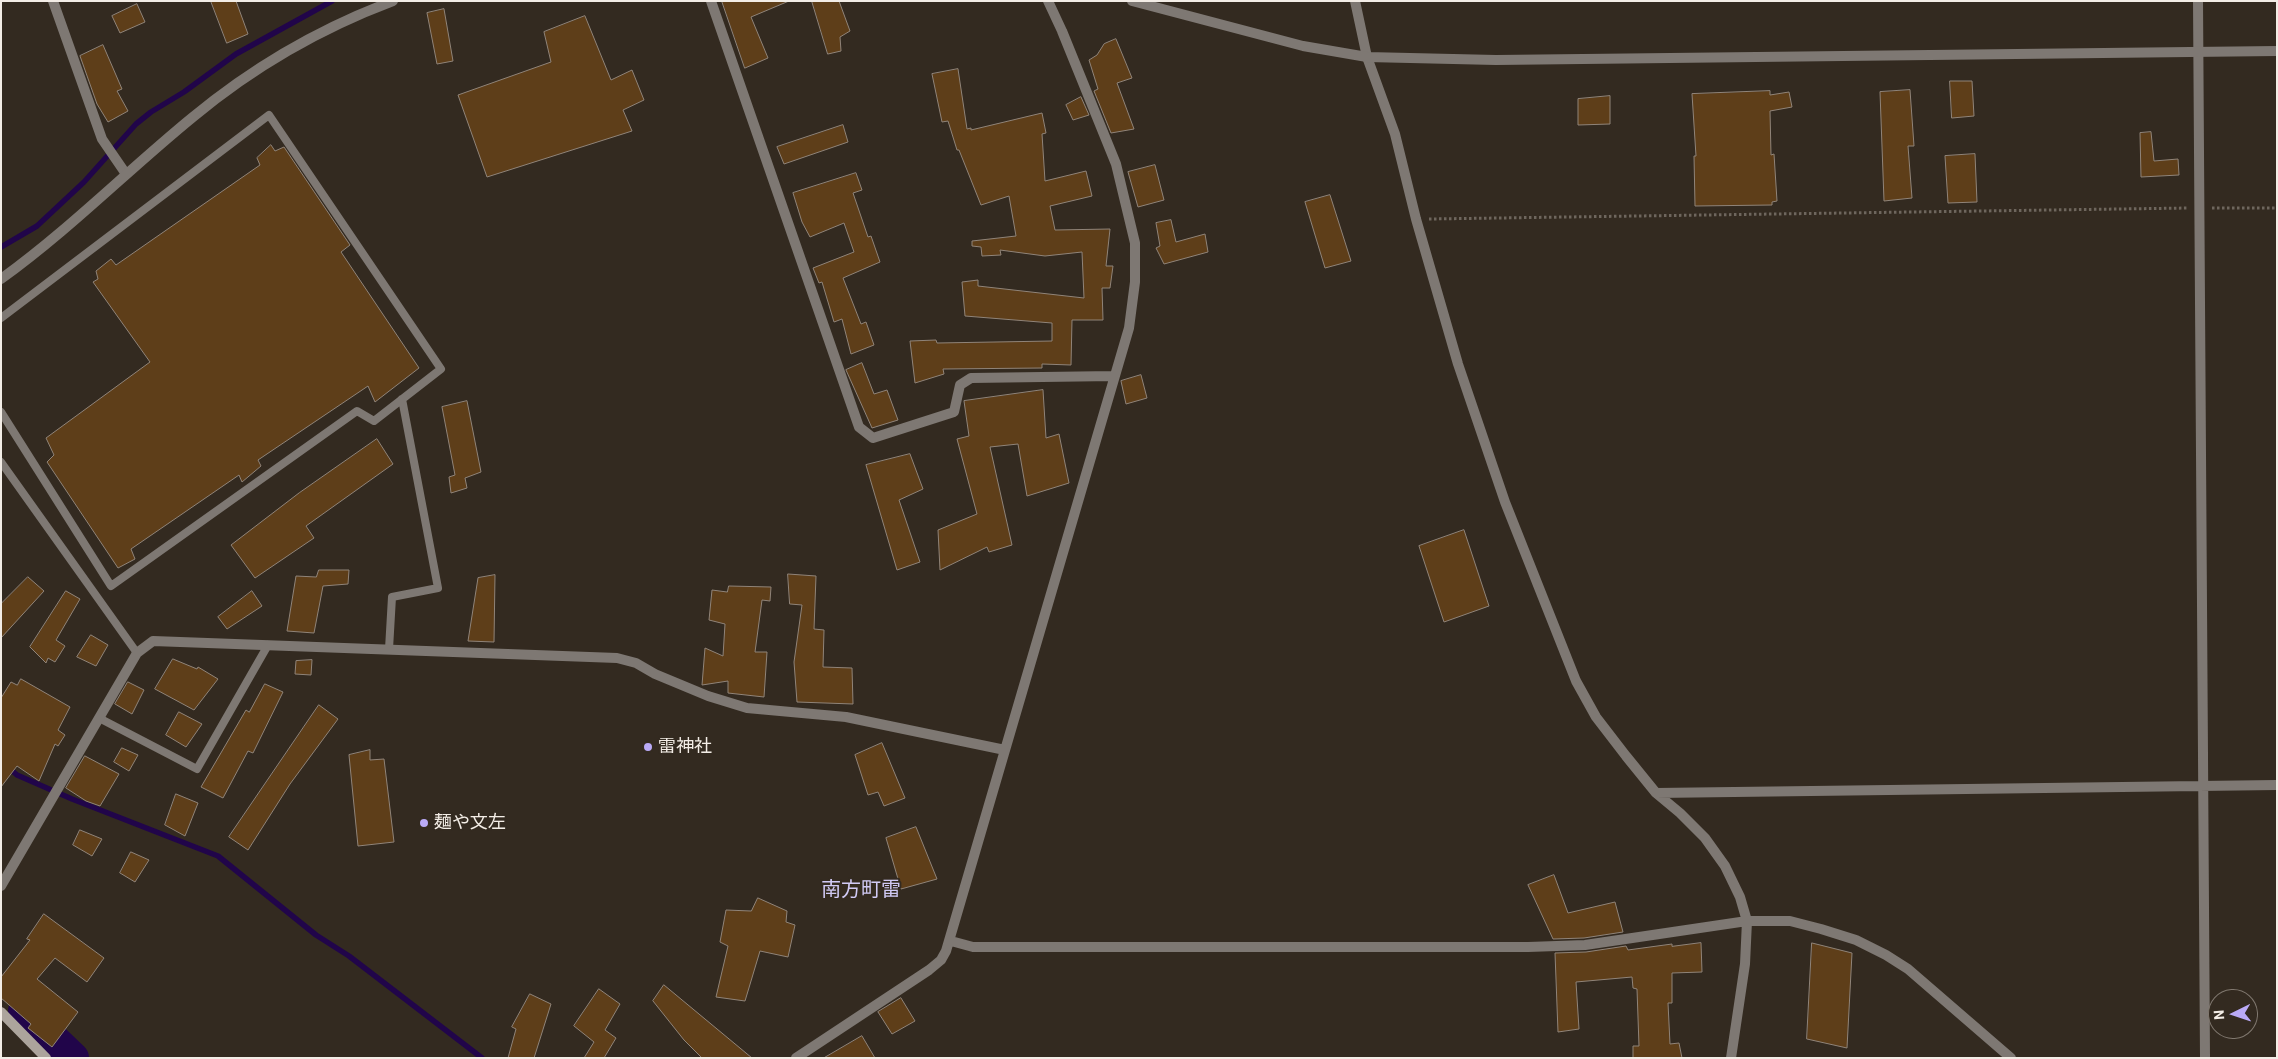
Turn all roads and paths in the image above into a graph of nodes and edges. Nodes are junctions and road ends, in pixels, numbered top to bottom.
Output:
1 (53, 1) edge
2 (393, 1) edge
3 (711, 1) edge
4 (1048, 1) edge
5 (1132, 1) edge
6 (1355, 1) edge
7 (2198, 1) edge
8 (2277, 51) edge
9 (2198, 52) junction
10 (1367, 58) junction
11 (126, 174) junction
12 (2199, 208) junction
13 (2277, 208) edge
14 (1416, 219) junction
15 (1, 279) edge
16 (1, 318) edge
17 (1114, 376) junction
18 (402, 398) junction
19 (1, 412) edge
20 (1, 462) edge
21 (268, 645) junction
22 (389, 649) junction
23 (137, 653) junction
24 (99, 718) junction
25 (1005, 750) junction
26 (2205, 785) junction
27 (2277, 785) edge
28 (1656, 792) junction
29 (1, 886) edge
30 (1747, 921) junction
31 (951, 941) junction
32 (1, 1012) edge
33 (46, 1058) edge
34 (796, 1058) edge
35 (1731, 1058) edge
36 (2011, 1058) edge
37 (2205, 1058) edge

1 - 11 street
2 - 11 street
3 - 17 street
4 - 17 street
5 - 10 street
6 - 10 street
7 - 9 street
8 - 9 street
9 - 10 street
9 - 12 street
10 - 14 street
11 - 15 street
12 - 13 path
12 - 14 path
12 - 26 street
14 - 28 street
16 - 18 lane
17 - 25 street
18 - 19 lane
18 - 22 lane
20 - 23 lane
21 - 22 street
21 - 23 street
21 - 24 lane
22 - 25 street
23 - 24 street
24 - 29 street
25 - 31 street
26 - 27 street
26 - 28 street
26 - 37 street
28 - 30 street
30 - 31 street
30 - 35 street
30 - 36 street
31 - 34 street
32 - 33 main road

